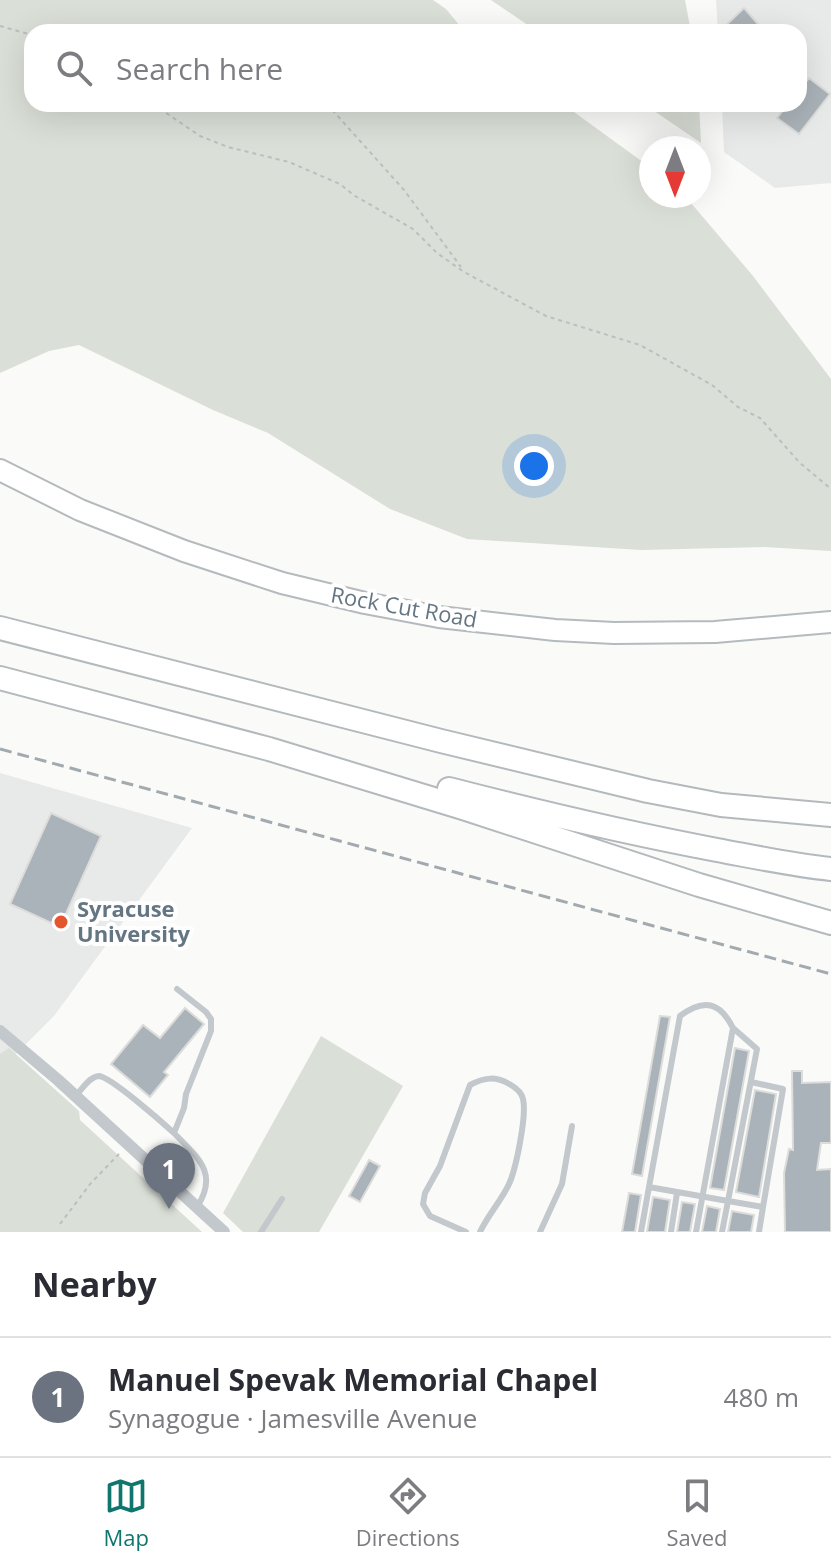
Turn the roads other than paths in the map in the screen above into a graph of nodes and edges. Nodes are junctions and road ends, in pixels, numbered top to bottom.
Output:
1 (0, 470) edge
2 (831, 622) edge
3 (0, 626) edge
4 (0, 678) edge
5 (269, 749) junction
6 (831, 815) edge
7 (831, 869) edge
8 (831, 923) edge
9 (177, 989) dead end
10 (733, 1028) junction
11 (0, 1031) edge
12 (751, 1082) junction
13 (76, 1096) junction
14 (572, 1126) dead end
15 (174, 1133) junction
16 (649, 1187) junction
17 (677, 1193) junction
18 (701, 1196) junction
19 (282, 1199) dead end
20 (728, 1201) junction
21 (197, 1207) junction
22 (763, 1207) junction
23 (224, 1232) edge
24 (261, 1232) edge
25 (466, 1232) edge
26 (480, 1232) edge
27 (540, 1232) edge
28 (641, 1232) edge
29 (671, 1232) edge
30 (696, 1232) edge
31 (722, 1232) edge
32 (759, 1232) edge

1 - 2 main road, Rock Cut Road
3 - 6 highway
4 - 5 highway
5 - 7 highway
5 - 8 highway
9 - 15 lane
10 - 12 lane
10 - 16 lane
10 - 18 lane
11 - 13 street
12 - 20 lane
12 - 22 lane
13 - 15 lane
13 - 21 street
14 - 27 lane
15 - 21 lane
16 - 17 lane
16 - 28 lane
17 - 18 lane
17 - 29 lane
18 - 20 lane
18 - 30 lane
19 - 24 lane
20 - 22 lane
20 - 31 lane
21 - 23 street
22 - 32 lane
25 - 26 lane

